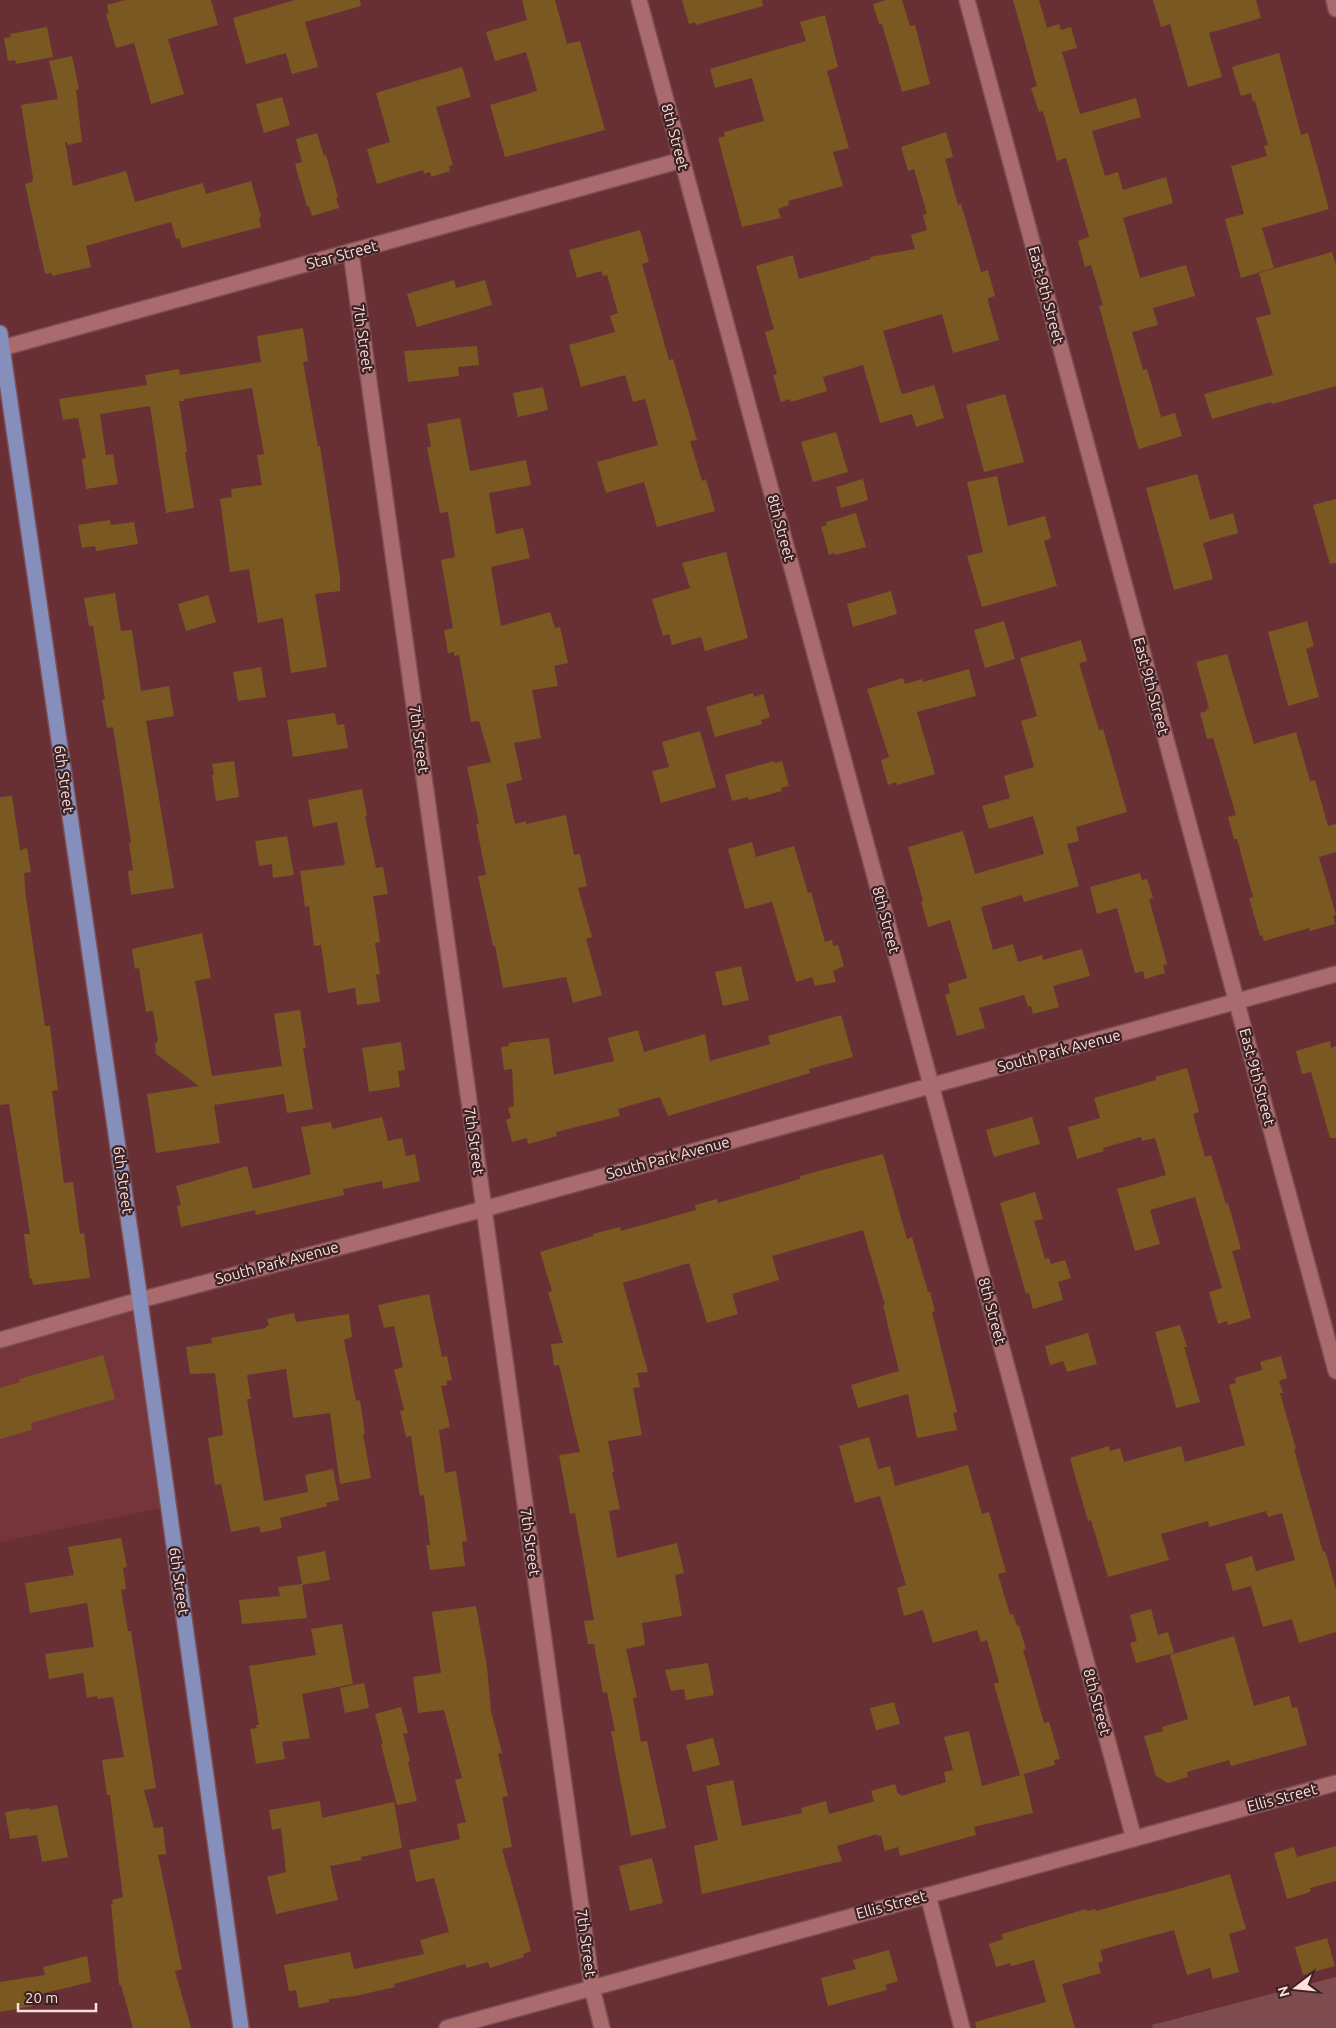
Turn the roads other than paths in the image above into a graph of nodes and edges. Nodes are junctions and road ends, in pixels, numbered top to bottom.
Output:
1 (639, 0) edge
2 (967, 0) edge
3 (1334, 0) edge
4 (1336, 9) edge
5 (682, 160) junction
6 (351, 252) junction
7 (1, 340) edge
8 (1336, 974) edge
9 (1236, 1002) junction
10 (931, 1086) junction
11 (484, 1209) junction
12 (140, 1300) junction
13 (0, 1340) edge
14 (1336, 1371) edge
15 (1336, 1783) edge
16 (1134, 1839) junction
17 (928, 1896) junction
18 (592, 1988) junction
19 (241, 2028) edge
20 (447, 2028) edge
21 (602, 2028) edge
22 (962, 2028) edge

1 - 5 street, 8th Street
2 - 9 street, East 9th Street
3 - 4 street
5 - 6 street, Star Street
5 - 10 street, 8th Street
6 - 7 street, Star Street
6 - 11 street, 7th Street
7 - 12 main road, 6th Street
8 - 9 street, South Park Avenue
9 - 10 street, South Park Avenue
9 - 14 street, East 9th Street
10 - 11 street, South Park Avenue
10 - 16 street, 8th Street
11 - 12 street, South Park Avenue
11 - 18 street, 7th Street
12 - 13 street, South Park Avenue
12 - 19 main road, 6th Street
15 - 16 street, Ellis Street
16 - 17 street, Ellis Street
17 - 18 street, Ellis Street
17 - 22 street
18 - 20 street, Ellis Street
18 - 21 street, 7th Street

